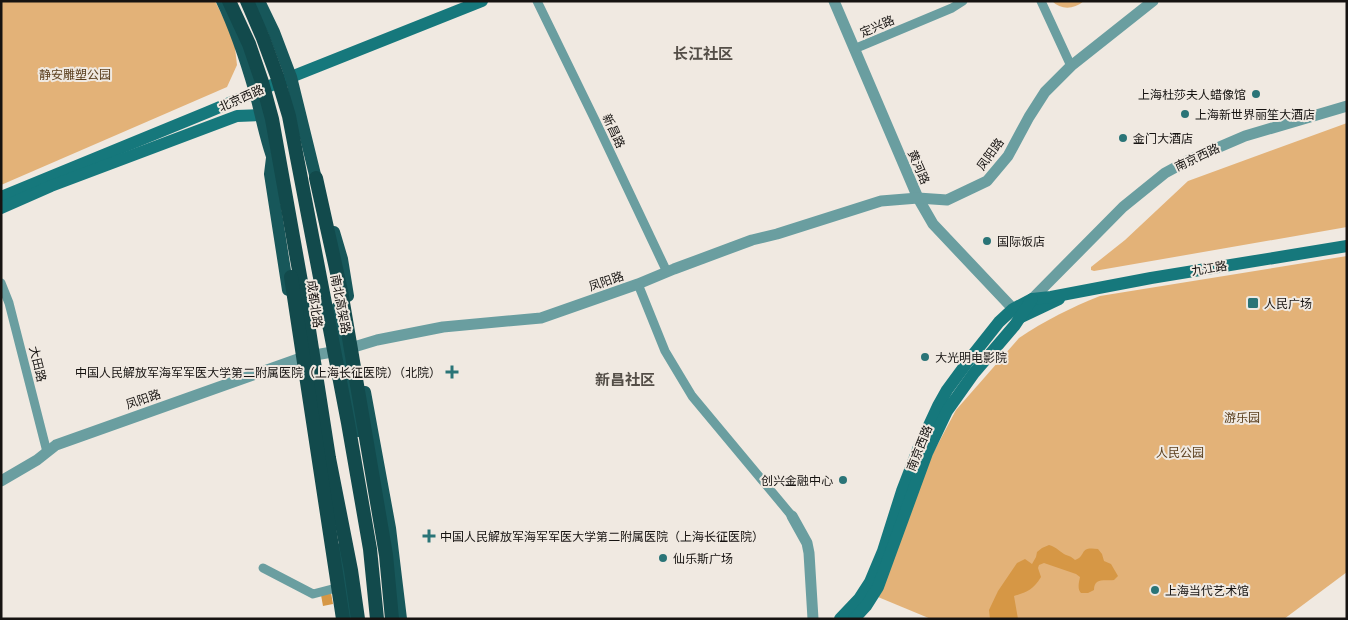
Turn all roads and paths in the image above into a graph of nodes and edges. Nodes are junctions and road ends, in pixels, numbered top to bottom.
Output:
1 (222, 1) edge
2 (229, 1) edge
3 (247, 1) edge
4 (259, 1) edge
5 (482, 1) edge
6 (537, 1) edge
7 (834, 1) edge
8 (963, 1) edge
9 (1041, 1) edge
10 (1153, 1) edge
11 (854, 49) junction
12 (1071, 66) junction
13 (290, 76) junction
14 (255, 91) junction
15 (1347, 106) edge
16 (261, 115) junction
17 (272, 158) junction
18 (316, 178) junction
19 (1, 197) edge
20 (918, 198) junction
21 (1, 208) edge
22 (1347, 246) edge
23 (667, 272) junction
24 (1, 283) edge
25 (638, 284) junction
26 (1071, 292) junction
27 (1032, 298) junction
28 (1017, 313) junction
29 (350, 348) junction
30 (304, 358) junction
31 (350, 388) junction
32 (366, 396) junction
33 (47, 452) junction
34 (1, 482) edge
35 (336, 496) junction
36 (362, 506) junction
37 (792, 516) joint
38 (332, 547) junction
39 (390, 558) junction
40 (263, 568) dead end
41 (382, 580) junction
42 (336, 588) junction
43 (347, 617) edge
44 (377, 619) edge
45 (385, 619) edge
46 (392, 619) edge
47 (401, 619) edge
48 (813, 619) edge
49 (840, 619) edge
50 (854, 619) edge

1 - 14 main road
2 - 35 highway
3 - 36 highway, 南北高架路
4 - 13 main road
5 - 13 main road, 北京西路
6 - 23 street, 新昌路
7 - 11 street, 黄河路
8 - 11 street, 定兴路
9 - 12 street
10 - 12 street, 凤阳路
11 - 20 street, 黄河路
12 - 20 street, 凤阳路
13 - 14 main road, 北京西路
13 - 18 main road
14 - 16 main road
14 - 19 main road, 北京西路
15 - 27 street, 南京西路
16 - 17 main road
16 - 21 main road
17 - 30 main road
17 - 38 highway
18 - 29 main road
18 - 39 highway
20 - 23 street, 凤阳路
20 - 28 street, 黄河路
22 - 26 main road, 九江路
23 - 25 street, 凤阳路
24 - 33 street, 大田路
25 - 29 street, 凤阳路
25 - 37 street
26 - 27 main road, 九江路
26 - 28 main road, 九江路
27 - 28 main road, 南京西路
28 - 49 main road, 南京西路
28 - 50 main road, 南京西路
29 - 30 street, 凤阳路
29 - 31 main road
29 - 32 main road
30 - 33 street, 凤阳路
30 - 42 main road
30 - 43 main road
31 - 32 main road
31 - 41 main road
32 - 39 main road
33 - 34 street, 凤阳路
35 - 38 highway
35 - 43 highway
36 - 39 highway
36 - 44 highway, 南北高架路
37 - 48 street
38 - 43 highway
39 - 41 main road
39 - 46 highway
39 - 47 main road
40 - 42 street
41 - 45 main road
42 - 43 main road

